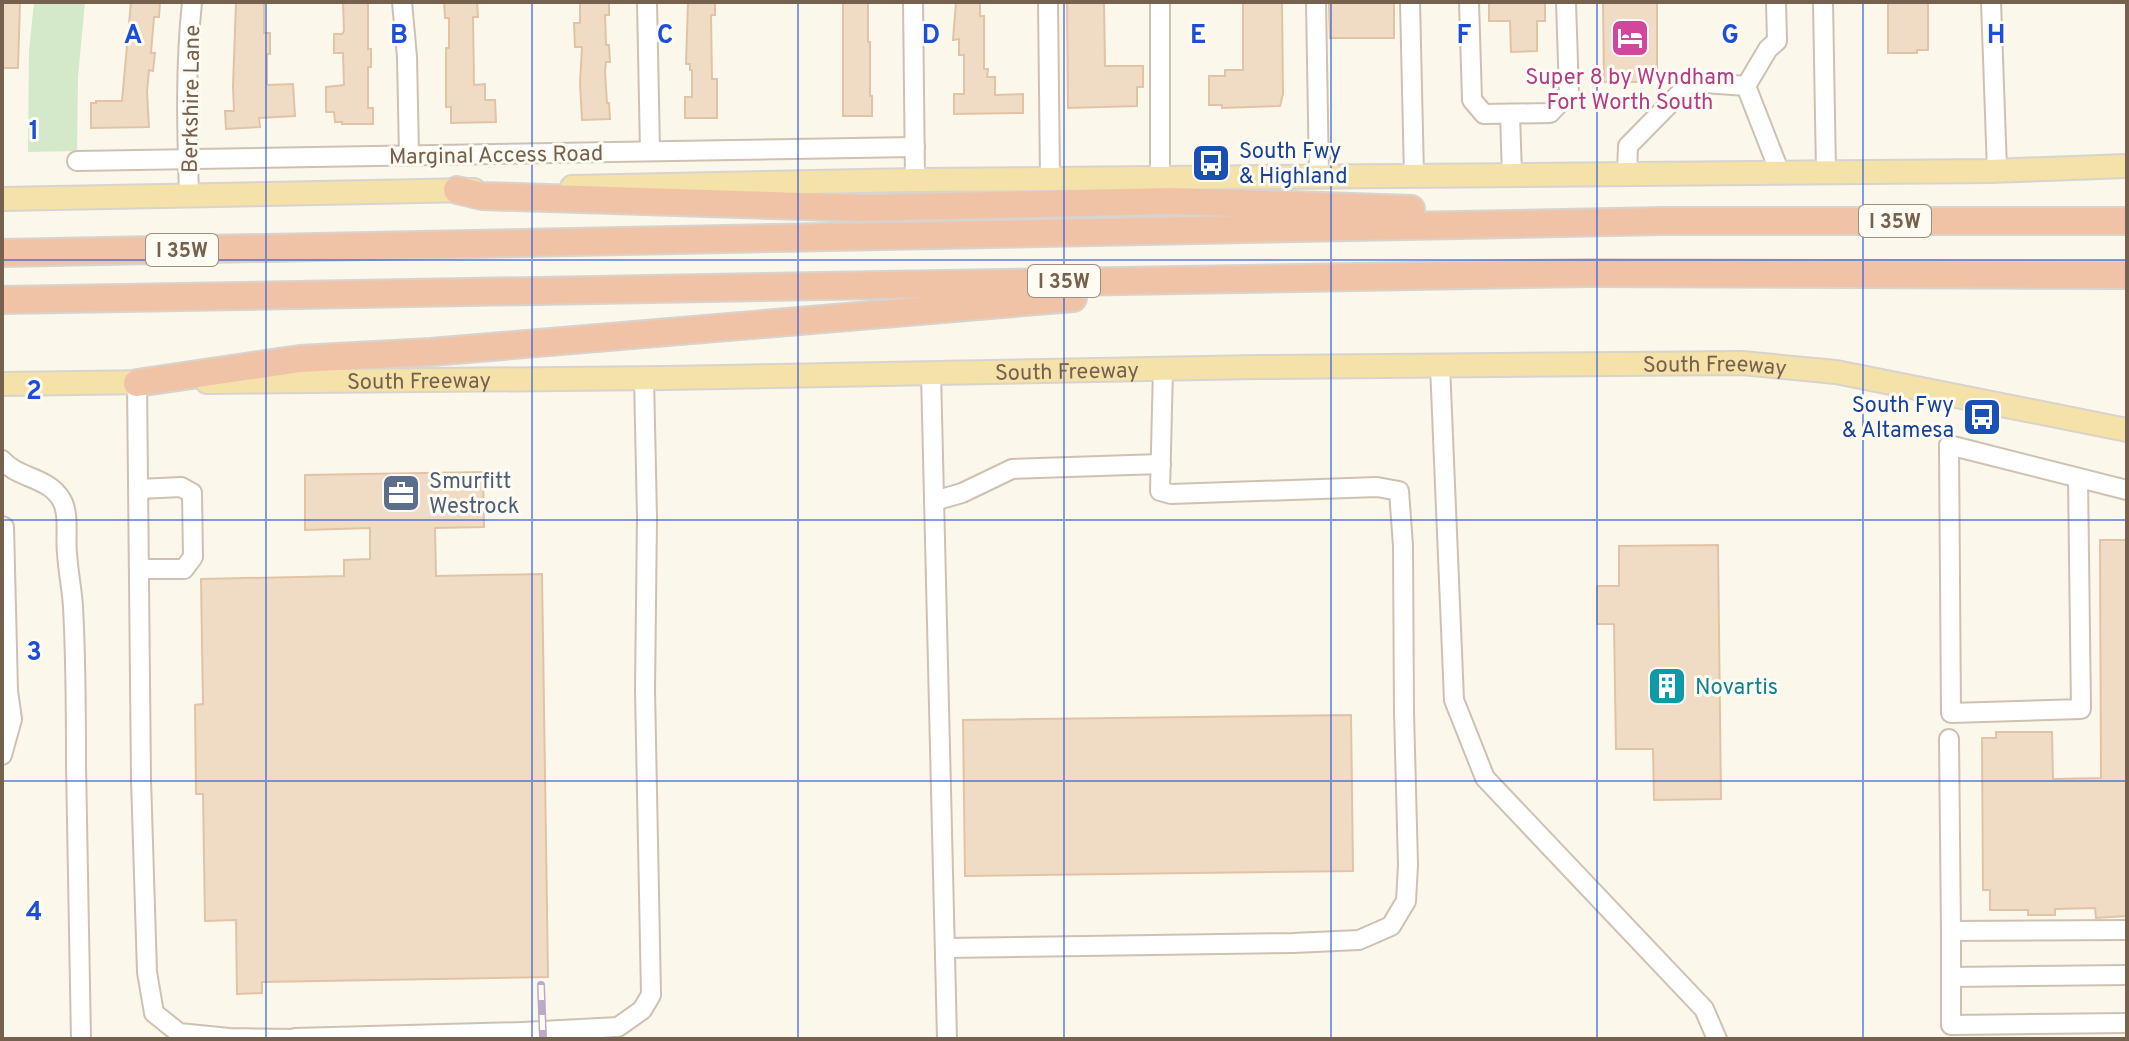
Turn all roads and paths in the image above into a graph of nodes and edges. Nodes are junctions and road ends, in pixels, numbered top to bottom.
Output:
1 (192, 2) edge
2 (402, 2) edge
3 (647, 2) edge
4 (913, 2) edge
5 (1048, 2) edge
6 (1160, 2) edge
7 (1316, 2) edge
8 (1410, 2) edge
9 (1469, 2) edge
10 (1566, 2) edge
11 (1776, 2) edge
12 (1823, 2) edge
13 (1991, 2) edge
14 (1746, 86) junction
15 (1510, 114) junction
16 (915, 147) junction
17 (650, 151) junction
18 (409, 155) junction
19 (188, 159) junction
20 (77, 161) dead end
21 (2127, 166) edge
22 (1997, 170) junction
23 (1826, 172) junction
24 (1780, 173) junction
25 (1627, 174) junction
26 (1512, 175) junction
27 (1414, 176) junction
28 (1319, 177) junction
29 (1160, 178) junction
30 (1050, 179) junction
31 (915, 180) junction
32 (457, 190) junction
33 (189, 196) junction
34 (2, 199) edge
35 (1663, 221) junction
36 (2127, 221) edge
37 (2, 253) edge
38 (2127, 275) edge
39 (1350, 276) junction
40 (2, 300) edge
41 (1440, 365) junction
42 (1163, 368) junction
43 (931, 373) junction
44 (644, 378) junction
45 (137, 383) junction
46 (2, 384) edge
47 (2122, 425) edge
48 (2, 460) edge
49 (1161, 464) junction
50 (2078, 478) junction
51 (139, 489) junction
52 (2127, 490) edge
53 (934, 501) junction
54 (2, 526) edge
55 (140, 569) junction
56 (1949, 739) dead end
57 (2, 755) edge
58 (2127, 930) edge
59 (1951, 931) junction
60 (945, 948) junction
61 (2127, 975) edge
62 (1951, 977) junction
63 (2127, 1023) edge
64 (521, 1036) edge
65 (81, 1039) edge
66 (295, 1039) edge
67 (947, 1039) edge
68 (1717, 1039) edge

1 - 19 street, Berkshire Lane
2 - 18 street
3 - 17 street
4 - 16 street
5 - 30 street
6 - 29 street
7 - 28 street
8 - 27 street
9 - 15 street
10 - 15 street
11 - 14 street
12 - 23 street
13 - 22 street
14 - 24 street
14 - 25 street
15 - 26 street
16 - 17 street, Marginal Access Road
16 - 31 street
17 - 18 street, Marginal Access Road
18 - 19 street, Marginal Access Road
19 - 20 street, Marginal Access Road
19 - 33 street, Berkshire Lane
21 - 22 main road
22 - 23 main road
23 - 24 main road
24 - 25 main road
25 - 26 main road
26 - 27 main road
27 - 28 main road
28 - 29 main road
29 - 30 main road
30 - 31 main road
31 - 32 main road
32 - 33 main road
32 - 35 highway
33 - 34 main road
35 - 36 highway, I 35W
35 - 37 highway, I 35W
38 - 39 highway, I 35W
39 - 40 highway, I 35W
39 - 45 highway
41 - 42 main road, South Freeway
41 - 47 main road, South Freeway
41 - 68 street
42 - 43 main road, South Freeway
42 - 49 street
43 - 44 main road, South Freeway
43 - 53 street
44 - 45 main road, South Freeway
44 - 64 street
45 - 46 main road, South Freeway
45 - 51 street
48 - 65 street
49 - 53 street
49 - 60 street
50 - 50 street
50 - 52 street
51 - 55 street
51 - 55 street
53 - 60 street
54 - 57 street
55 - 66 street
56 - 59 street
58 - 59 street
59 - 62 street
60 - 67 street
61 - 62 street
62 - 63 street
64 - 66 street

